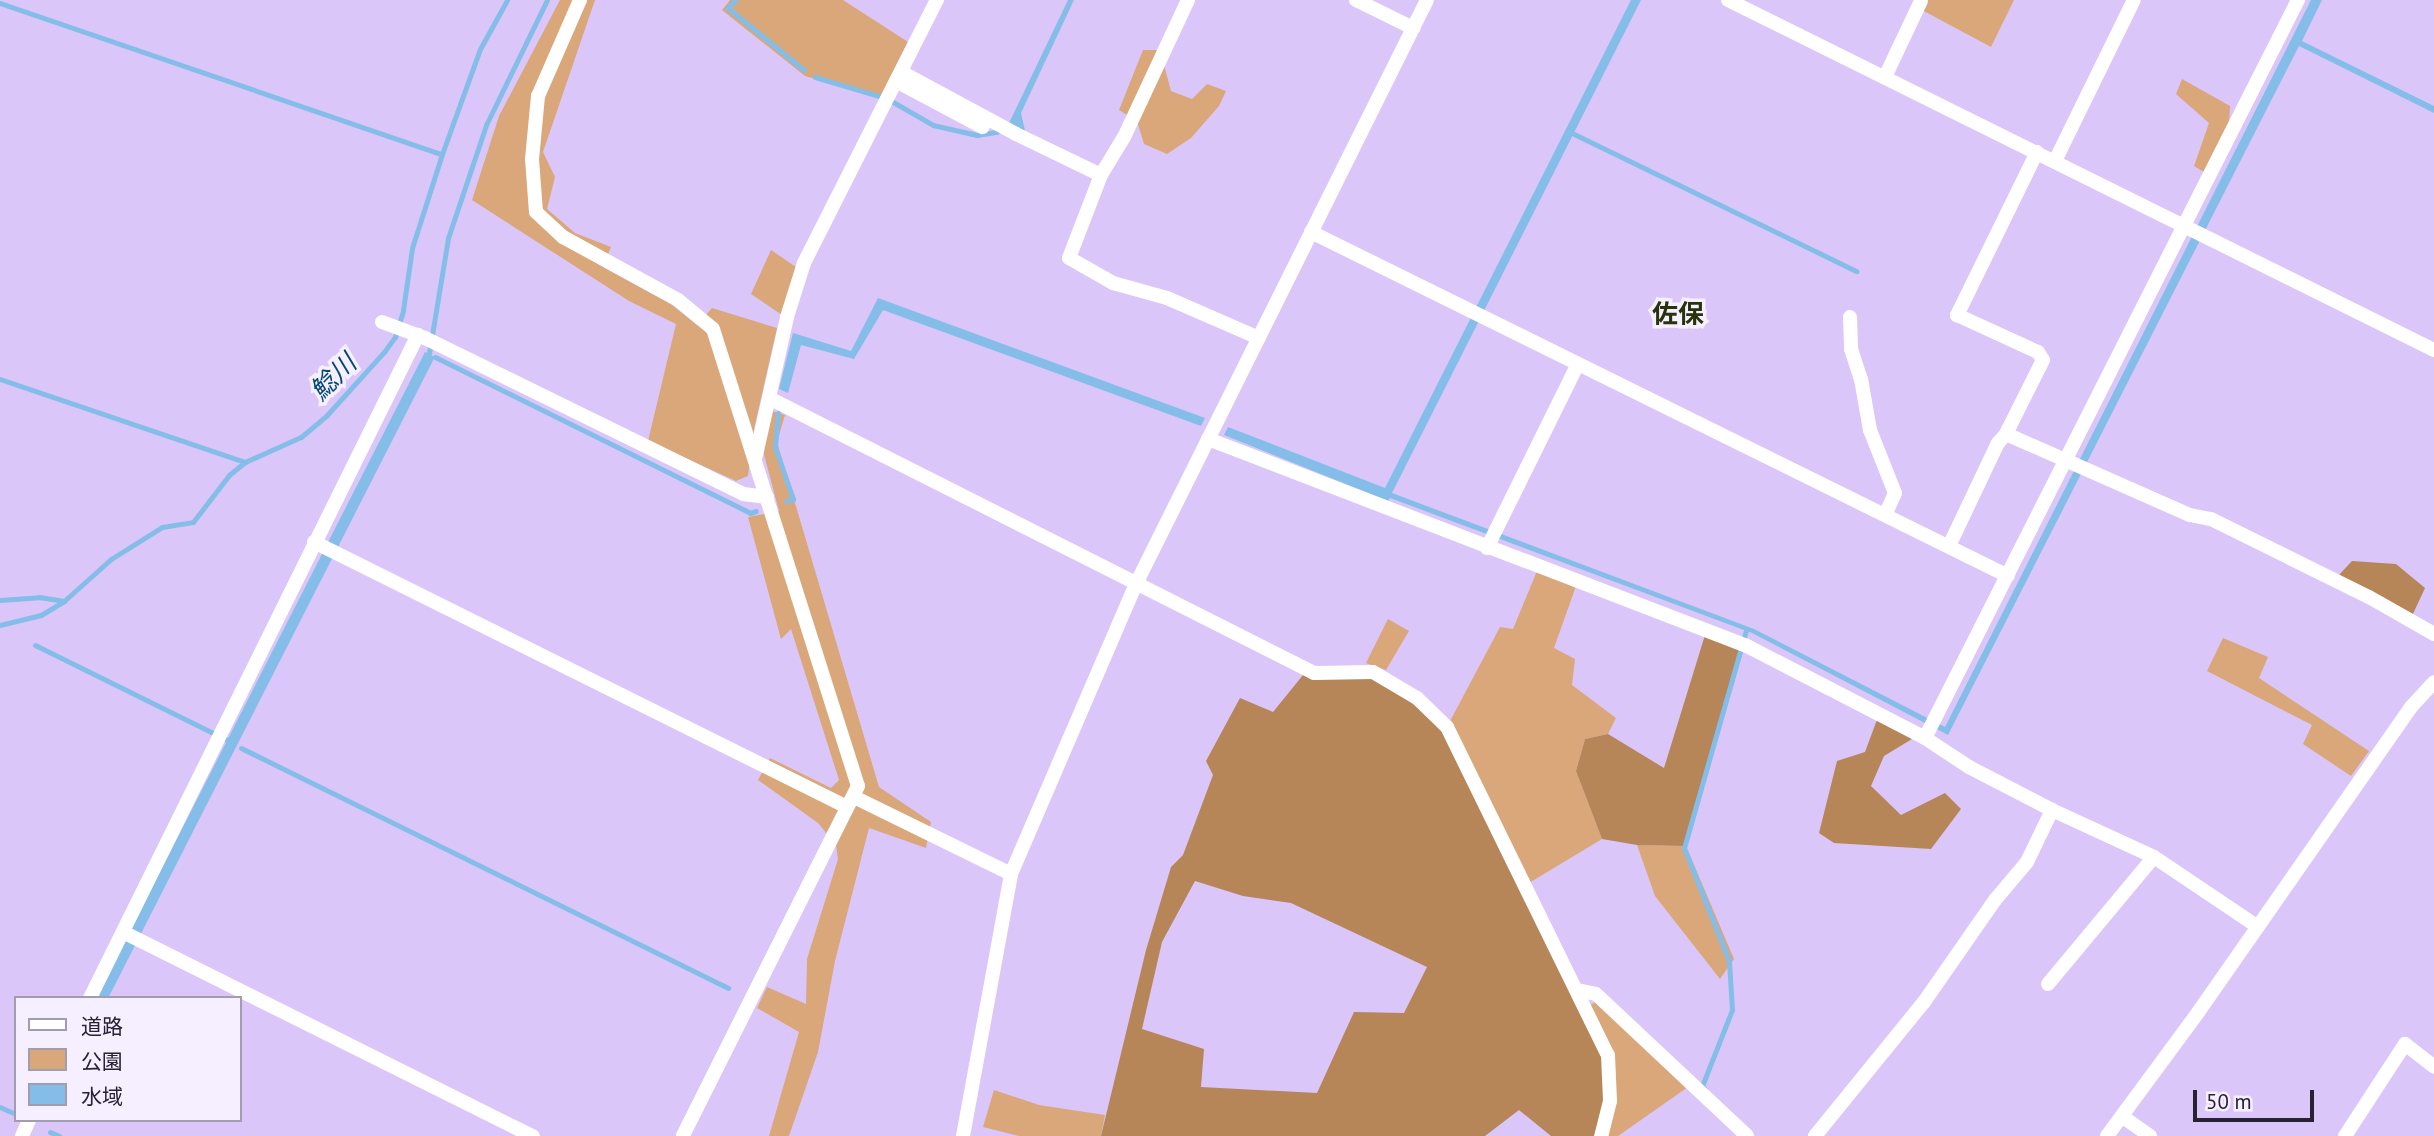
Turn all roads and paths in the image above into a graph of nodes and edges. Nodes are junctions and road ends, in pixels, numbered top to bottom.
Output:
1 (580, 0) edge
2 (937, 0) edge
3 (1188, 0) edge
4 (1356, 0) edge
5 (1427, 0) edge
6 (1728, 0) edge
7 (2134, 0) edge
8 (2298, 0) edge
9 (1921, 1) edge
10 (1413, 27) junction
11 (898, 77) junction
12 (1885, 77) junction
13 (982, 127) dead end
14 (2037, 152) junction
15 (2055, 161) junction
16 (1101, 175) junction
17 (2185, 225) junction
18 (1311, 232) junction
19 (1850, 317) dead end
20 (382, 322) dead end
21 (422, 336) junction
22 (1259, 338) junction
23 (2434, 350) edge
24 (1578, 364) junction
25 (769, 398) junction
26 (2006, 434) junction
27 (1208, 439) junction
28 (756, 456) junction
29 (2067, 461) junction
30 (767, 498) junction
31 (1885, 515) junction
32 (318, 544) junction
33 (1949, 546) junction
34 (1487, 548) junction
35 (2008, 576) junction
36 (1136, 584) junction
37 (2434, 634) edge
38 (2434, 682) edge
39 (1926, 738) junction
40 (849, 802) junction
41 (2052, 810) junction
42 (2154, 857) junction
43 (1011, 874) junction
44 (2258, 927) junction
45 (127, 934) junction
46 (2048, 984) dead end
47 (1577, 990) junction
48 (91, 996) edge
49 (2434, 1067) edge
50 (2123, 1117) junction
51 (533, 1136) edge
52 (683, 1136) edge
53 (963, 1136) edge
54 (1601, 1136) edge
55 (1747, 1136) edge
56 (1815, 1136) edge
57 (2107, 1136) edge
58 (2150, 1136) edge
59 (2344, 1136) edge

1 - 28 street
2 - 11 street
3 - 16 street
4 - 10 street
5 - 10 street
6 - 12 street
7 - 15 street
8 - 17 street
9 - 12 street
10 - 18 street
11 - 13 street
11 - 16 street
11 - 25 street
12 - 14 street
14 - 15 street
14 - 26 street
15 - 17 street
16 - 22 street
17 - 23 street
17 - 29 street
18 - 22 street
18 - 24 street
19 - 31 street
20 - 21 street
21 - 30 street
21 - 32 street
22 - 27 street
24 - 31 street
24 - 34 street
25 - 28 street
25 - 36 street
26 - 29 street
26 - 33 street
27 - 34 street
27 - 36 street
28 - 30 street
29 - 35 street
29 - 37 street
30 - 40 street
31 - 33 street
32 - 40 street
32 - 45 street
33 - 35 street
34 - 39 street
35 - 39 street
36 - 43 street
36 - 47 street
38 - 44 street
39 - 41 street
40 - 43 street
40 - 52 street
41 - 42 street
41 - 56 street
42 - 44 street
42 - 46 street
43 - 53 street
44 - 50 street
45 - 48 street
45 - 51 street
47 - 54 street
47 - 55 street
49 - 59 street
50 - 57 street
50 - 58 street

